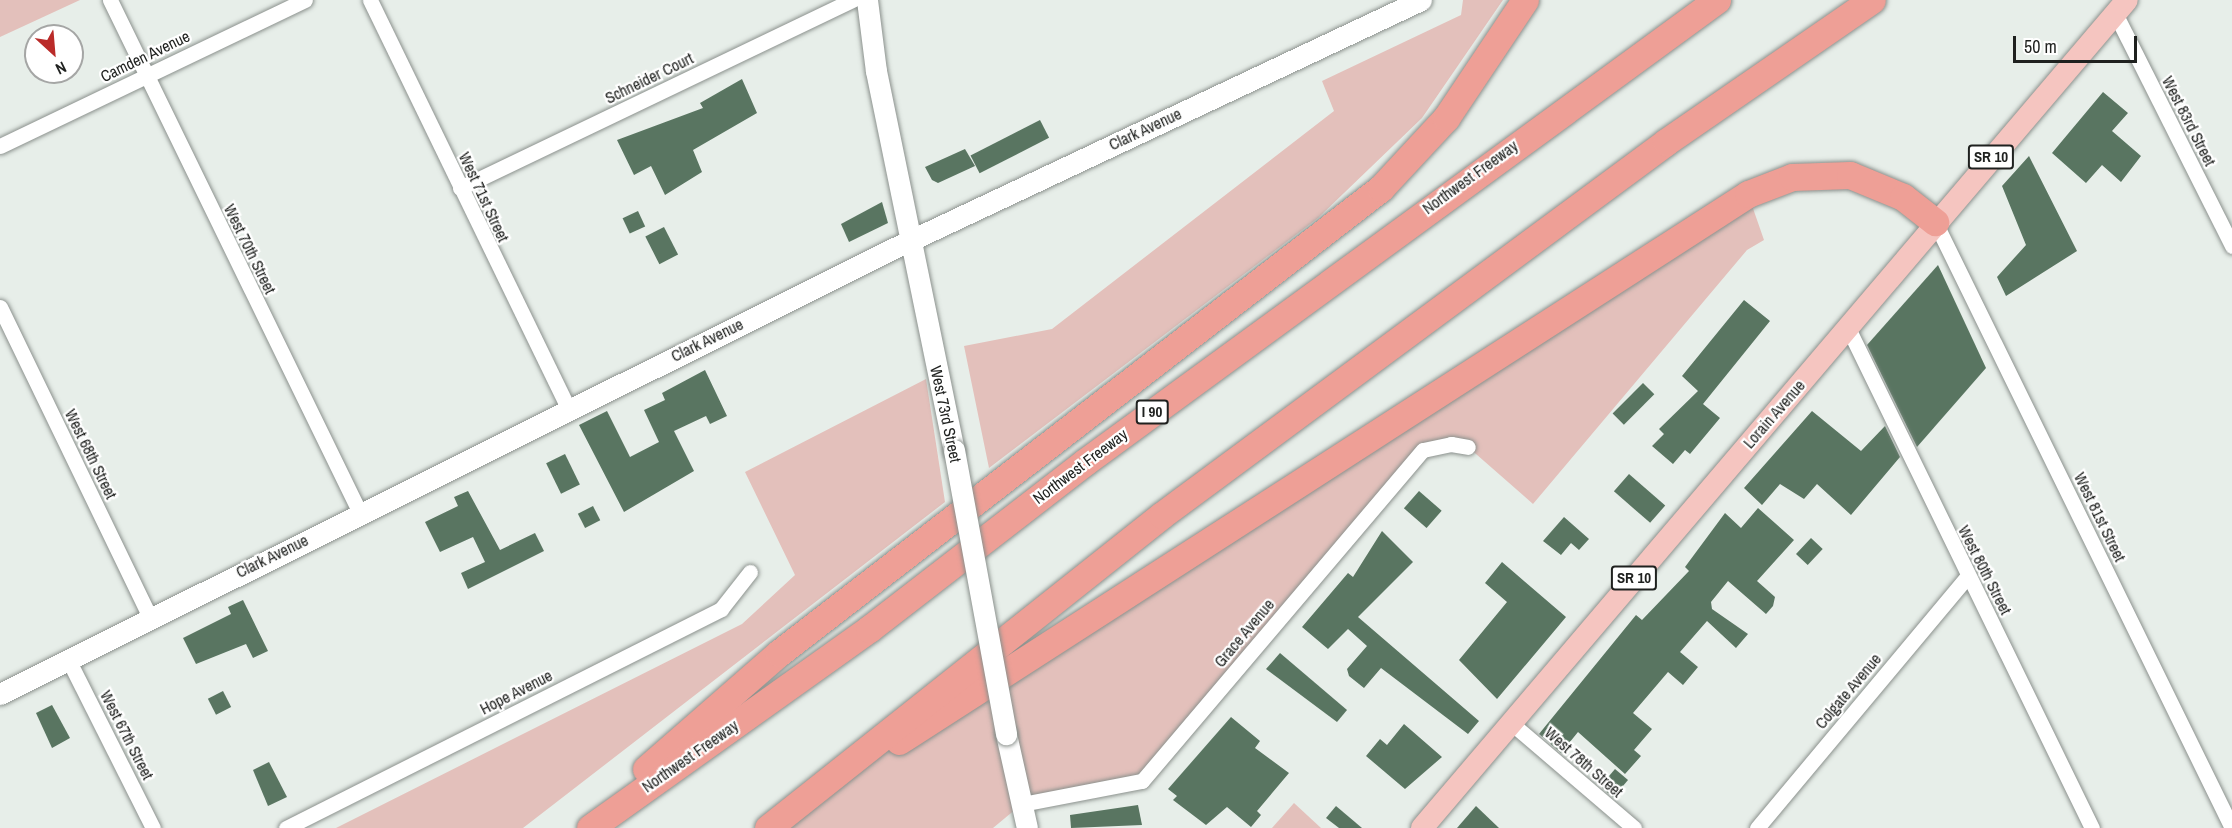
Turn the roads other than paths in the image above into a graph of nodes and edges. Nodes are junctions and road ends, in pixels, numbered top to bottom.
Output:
1 (110, 0) edge
2 (305, 0) edge
3 (370, 0) edge
4 (853, 0) edge
5 (867, 0) edge
6 (1420, 0) edge
7 (1525, 0) edge
8 (1717, 0) edge
9 (1872, 0) edge
10 (2121, 6) edge
11 (146, 76) junction
12 (0, 146) edge
13 (460, 188) junction
14 (1935, 222) junction
15 (910, 240) junction
16 (2232, 246) edge
17 (0, 308) edge
18 (1848, 328) junction
19 (568, 408) junction
20 (1468, 447) dead end
21 (360, 513) junction
22 (750, 572) dead end
23 (1967, 577) junction
24 (150, 617) junction
25 (68, 659) junction
26 (0, 694) edge
27 (1510, 722) junction
28 (806, 797) junction
29 (1022, 804) junction
30 (2086, 825) edge
31 (153, 828) edge
32 (286, 828) edge
33 (579, 828) edge
34 (590, 828) edge
35 (768, 828) edge
36 (1027, 828) edge
37 (1422, 828) edge
38 (1634, 828) edge
39 (1757, 828) edge
40 (2232, 828) edge

1 - 11 street, West 70th Street
2 - 11 street, Camden Avenue
3 - 13 street, West 71st Street
4 - 13 street, Schneider Court
5 - 15 street, West 73rd Street
6 - 15 street, Clark Avenue
7 - 33 highway
8 - 34 highway, Northwest Freeway / I 90
9 - 28 highway
10 - 14 main road, Lorain Avenue / SR 10
10 - 16 street, West 83rd Street
11 - 12 street, Camden Avenue
11 - 21 street, West 70th Street
13 - 19 street, West 71st Street
14 - 18 main road, Lorain Avenue / SR 10
14 - 28 highway
14 - 40 street, West 81st Street
15 - 19 street, Clark Avenue
15 - 29 street, West 73rd Street, bridge
17 - 24 street, West 68th Street
18 - 23 street, West 80th Street
18 - 27 main road, Lorain Avenue / SR 10
19 - 21 street, Clark Avenue
20 - 29 street, Grace Avenue
21 - 24 street, Clark Avenue
22 - 32 street, Hope Avenue
23 - 30 street, West 80th Street
23 - 39 street, Colgate Avenue
24 - 25 street, Clark Avenue
25 - 26 street, Clark Avenue
25 - 31 street, West 67th Street
27 - 37 main road, Lorain Avenue / SR 10
27 - 38 street, West 78th Street
28 - 35 highway
29 - 36 street, West 73rd Street

